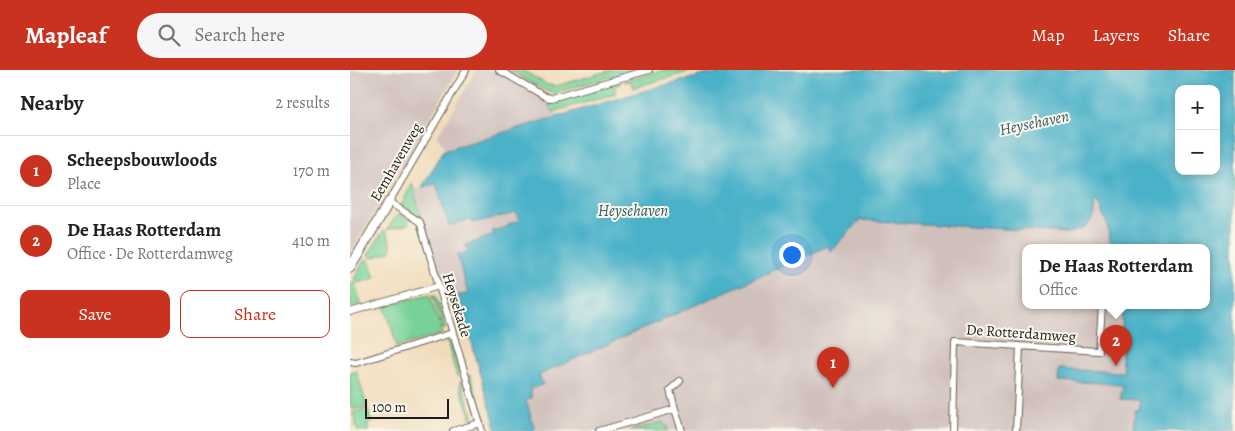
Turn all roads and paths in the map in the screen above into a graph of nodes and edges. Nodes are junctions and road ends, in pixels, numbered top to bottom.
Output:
1 (466, 70) edge
2 (499, 70) edge
3 (649, 70) edge
4 (389, 202) junction
5 (350, 268) edge
6 (439, 286) junction
7 (1102, 309) edge
8 (350, 312) edge
9 (452, 333) junction
10 (1020, 347) junction
11 (350, 362) edge
12 (680, 381) dead end
13 (675, 409) junction
14 (480, 423) junction
15 (453, 431) edge
16 (482, 431) edge
17 (599, 431) edge
18 (682, 431) edge
19 (953, 431) edge
20 (1016, 431) edge

1 - 4 street, Eemhavenweg
2 - 3 street
4 - 5 street, Eemhavenweg
4 - 6 street, Heysekade
6 - 8 street
6 - 9 street, Heysekade
7 - 10 street, De Rotterdamweg
9 - 11 street
9 - 14 street, Heysekade
10 - 19 street, De Rotterdamweg
10 - 20 street
12 - 13 street
13 - 17 street
13 - 18 street
14 - 15 street
14 - 16 street, Heysekade

